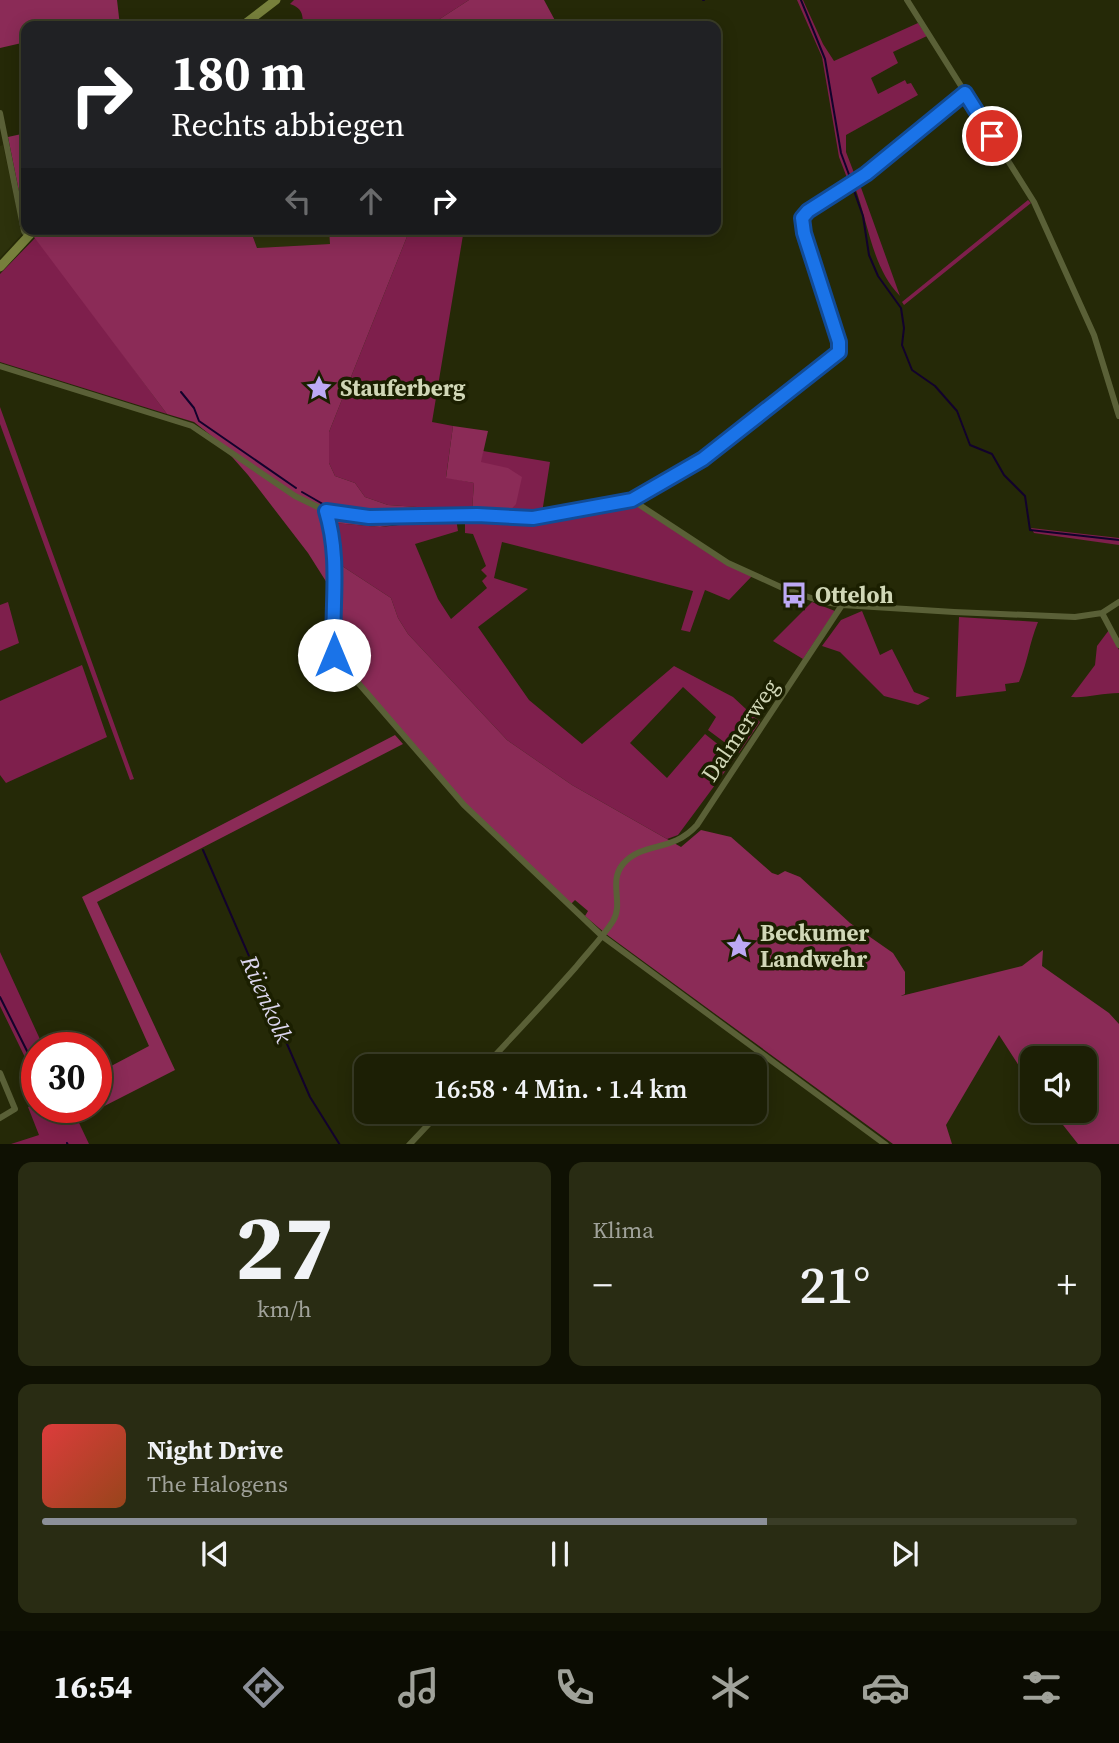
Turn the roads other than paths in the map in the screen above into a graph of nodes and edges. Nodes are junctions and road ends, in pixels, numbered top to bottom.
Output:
1 (276, 0) edge
2 (907, 0) edge
3 (249, 21) edge
4 (965, 93) junction
5 (0, 113) edge
6 (21, 214) edge
7 (28, 237) edge
8 (0, 267) edge
9 (0, 366) edge
10 (1119, 416) edge
11 (632, 500) junction
12 (326, 511) junction
13 (1119, 602) edge
14 (842, 605) junction
15 (1102, 613) junction
16 (1119, 645) edge
17 (602, 936) junction
18 (496, 1054) edge
19 (0, 1073) edge
20 (0, 1118) edge
21 (428, 1124) edge
22 (409, 1144) edge
23 (886, 1144) edge

1 - 3 street
2 - 4 street
4 - 10 street
4 - 11 street
5 - 6 street
7 - 8 street
9 - 12 street
11 - 12 street
11 - 14 street
12 - 17 street
13 - 15 street
14 - 15 street
14 - 17 street, Dalmerweg
15 - 16 street
17 - 18 street, Dalmerweg
17 - 23 street
19 - 20 street
21 - 22 street

